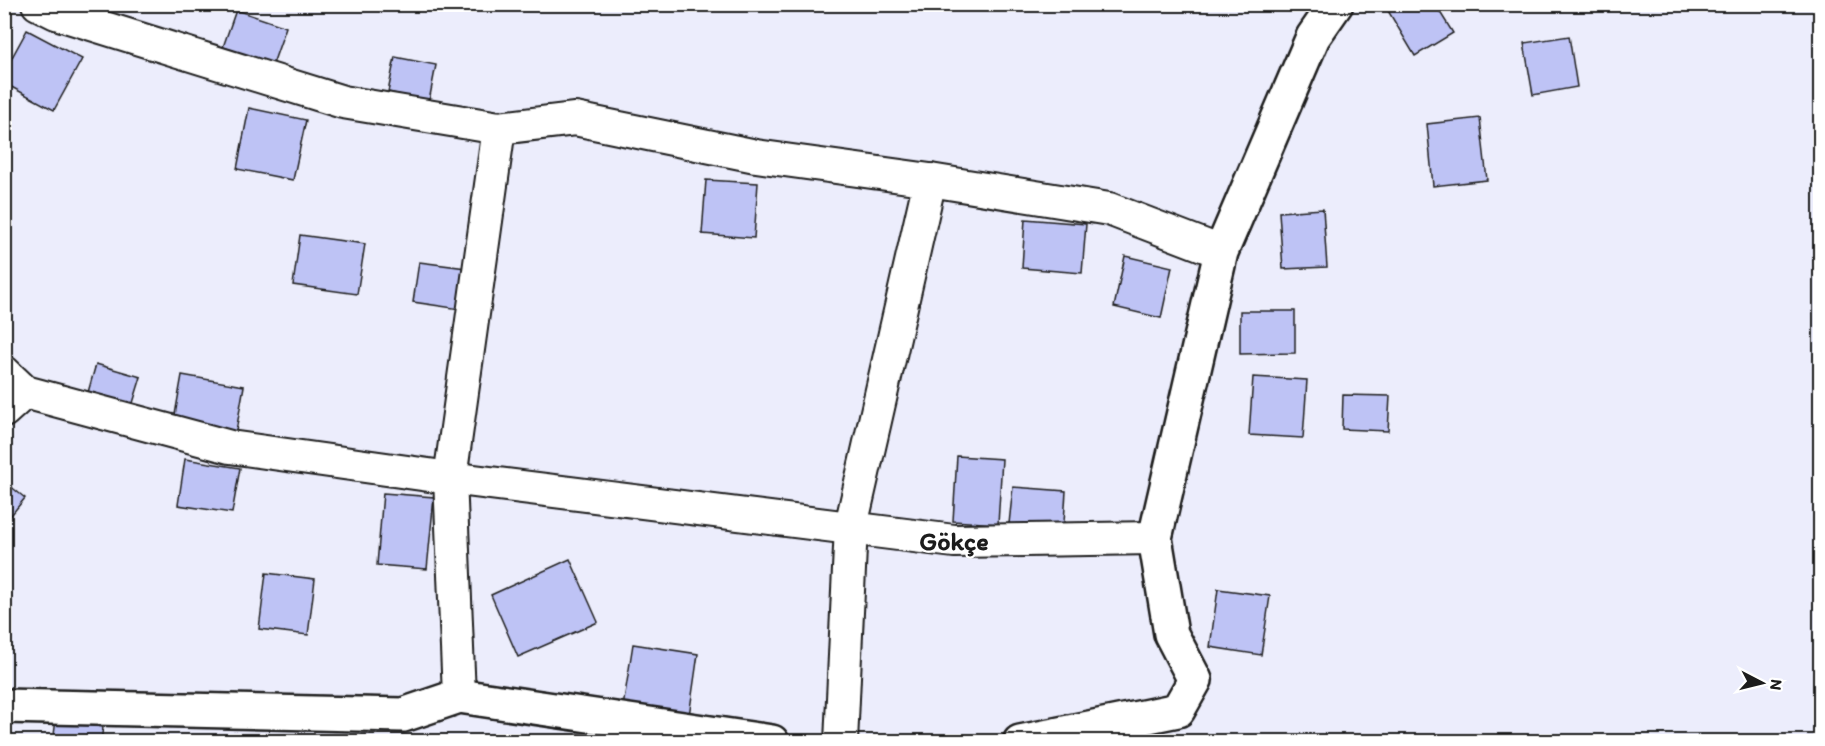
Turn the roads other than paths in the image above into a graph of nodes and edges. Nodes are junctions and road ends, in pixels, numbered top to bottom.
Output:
1 (38, 4) edge
2 (1336, 4) edge
3 (500, 128) junction
4 (930, 180) junction
5 (1221, 252) junction
6 (11, 392) edge
7 (450, 478) junction
8 (851, 526) junction
9 (1155, 538) junction
10 (459, 696) junction
11 (4, 706) edge
12 (772, 741) edge
13 (841, 741) edge
14 (1020, 741) edge

1 - 3 street
2 - 5 street
3 - 4 street
3 - 7 street
4 - 5 street
4 - 8 street
5 - 9 street
6 - 7 street
7 - 8 street
7 - 10 street
8 - 9 street
8 - 13 street
9 - 14 street
10 - 11 street
10 - 12 street

